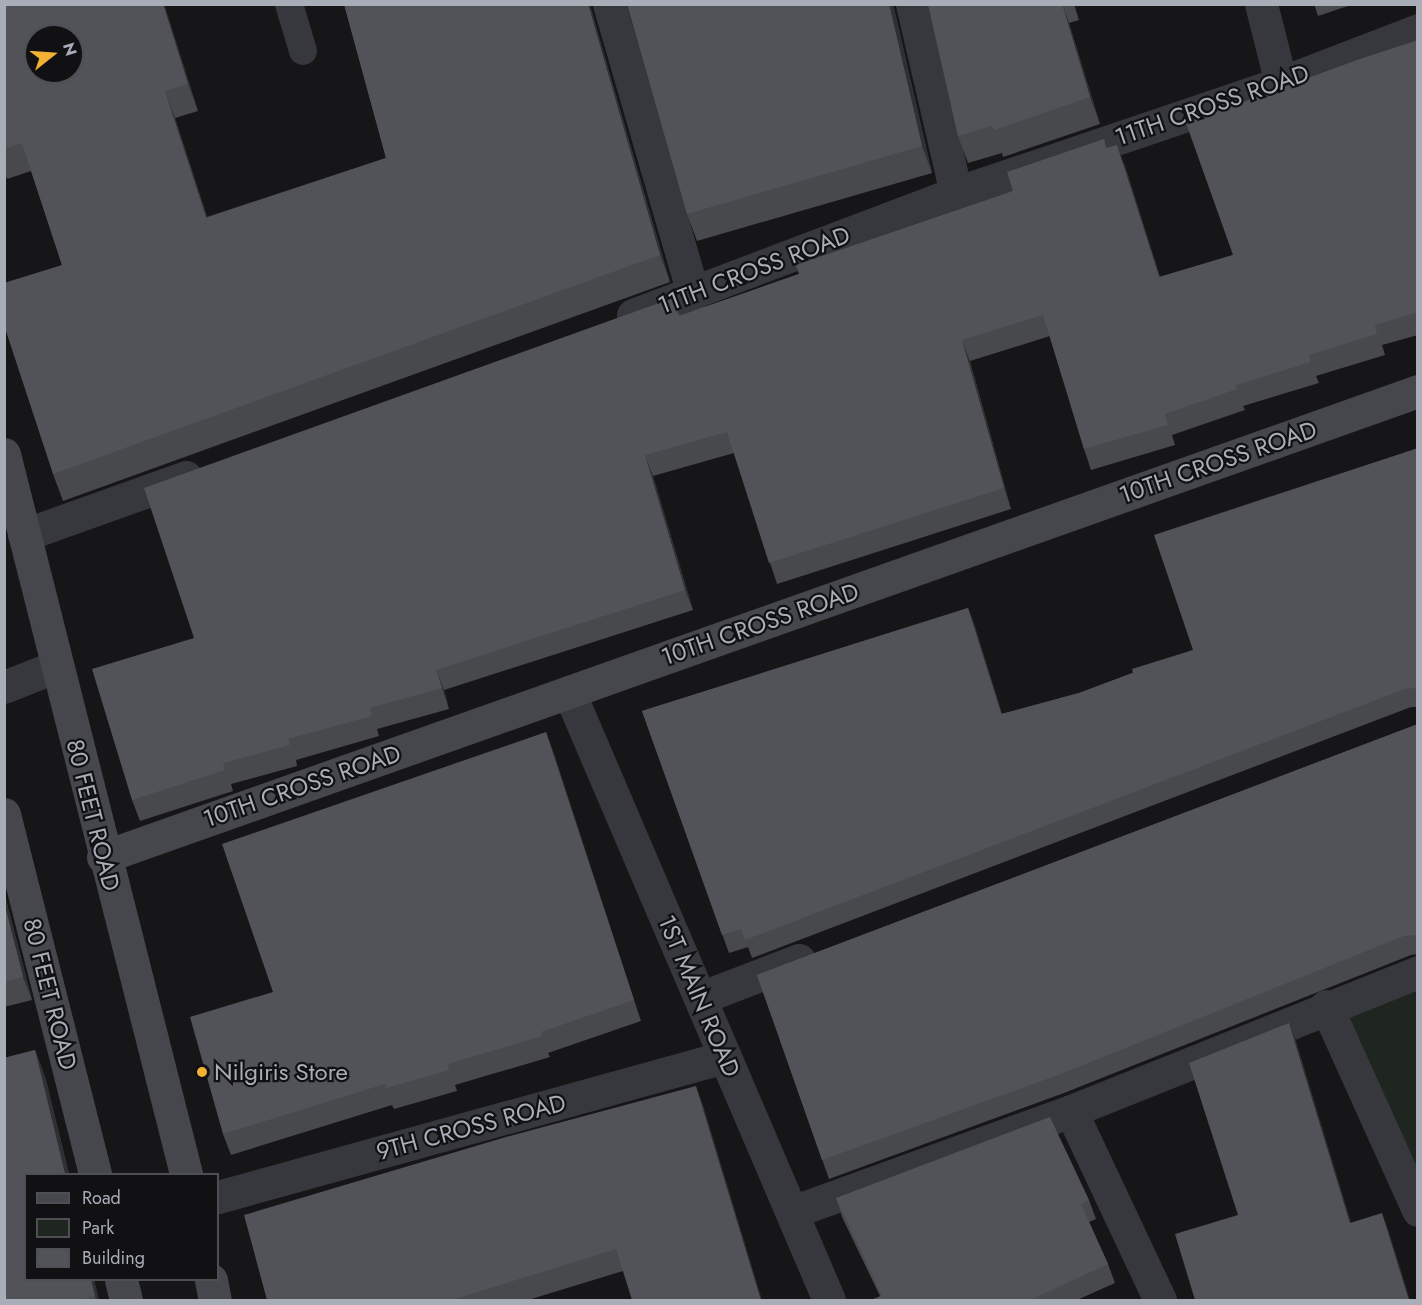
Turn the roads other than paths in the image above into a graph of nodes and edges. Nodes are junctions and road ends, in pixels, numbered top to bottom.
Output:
1 (289, 4) edge
2 (609, 4) edge
3 (912, 4) edge
4 (1261, 4) edge
5 (1418, 30) edge
6 (303, 51) dead end
7 (1281, 83) junction
8 (956, 193) junction
9 (693, 294) junction
10 (604, 326) edge
11 (1418, 392) edge
12 (4, 454) edge
13 (214, 467) edge
14 (24, 535) junction
15 (57, 666) junction
16 (4, 687) edge
17 (569, 692) junction
18 (4, 814) edge
19 (103, 857) junction
20 (823, 951) edge
21 (1418, 972) edge
22 (700, 998) junction
23 (1326, 1006) junction
24 (725, 1057) junction
25 (1071, 1111) junction
26 (95, 1173) edge
27 (186, 1173) edge
28 (219, 1197) edge
29 (1418, 1210) edge
30 (792, 1212) junction
31 (121, 1281) edge
32 (211, 1281) edge
33 (126, 1300) edge
34 (215, 1300) edge
35 (829, 1300) edge
36 (1160, 1300) edge

1 - 6 lane
2 - 9 street
3 - 8 street
4 - 7 street
5 - 7 street, 11TH CROSS ROAD
7 - 8 street, 11TH CROSS ROAD
8 - 9 street, 11TH CROSS ROAD
9 - 10 street, 11TH CROSS ROAD
11 - 17 street, 10TH CROSS ROAD
12 - 14 street, 80 FEET ROAD
13 - 14 street
14 - 15 street, 80 FEET ROAD
15 - 16 street
15 - 19 street, 80 FEET ROAD
17 - 19 street, 10TH CROSS ROAD
17 - 22 street, 1ST MAIN ROAD
18 - 26 street, 80 FEET ROAD
19 - 27 street, 80 FEET ROAD
20 - 22 street
21 - 23 street
22 - 24 street, 1ST MAIN ROAD
23 - 25 street
23 - 29 street
24 - 28 street, 9TH CROSS ROAD
24 - 30 street, 1ST MAIN ROAD
25 - 30 street
25 - 36 street
30 - 35 street, 1ST MAIN ROAD
31 - 33 street
32 - 34 street

